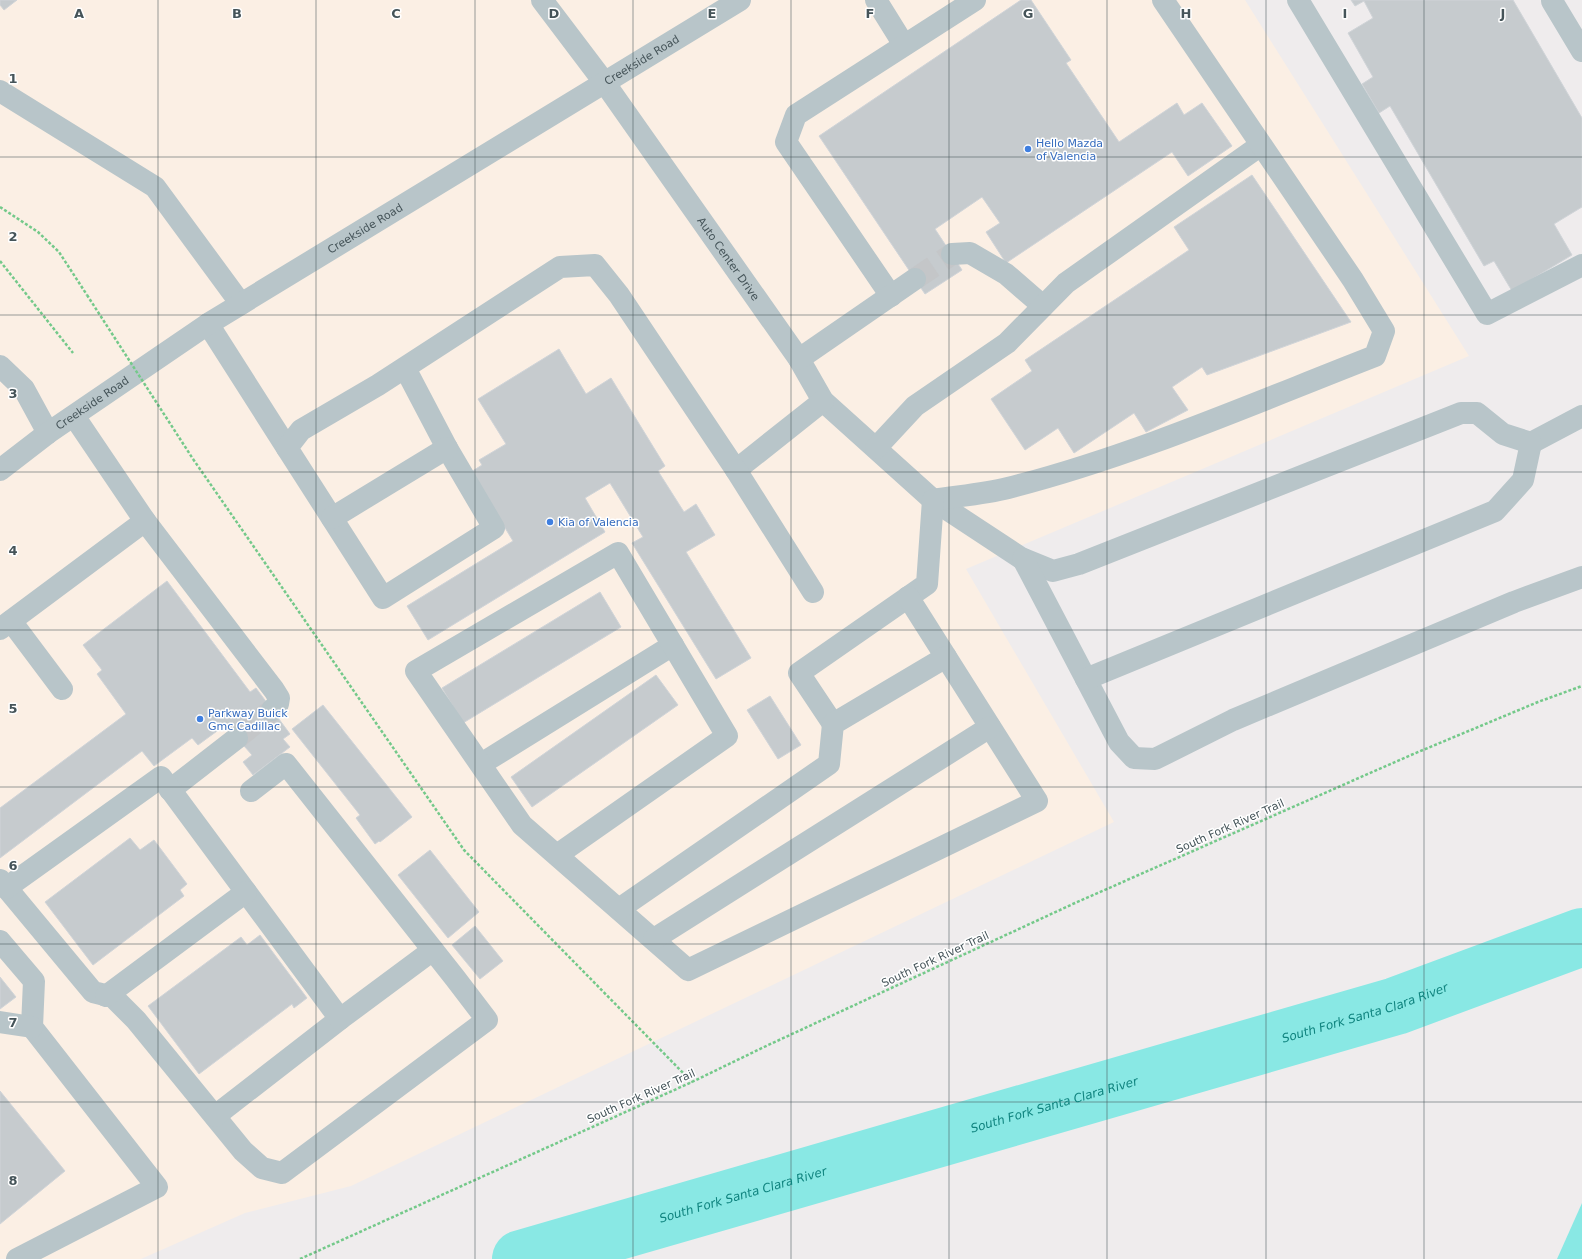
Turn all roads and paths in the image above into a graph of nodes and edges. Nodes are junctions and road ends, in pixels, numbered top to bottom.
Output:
1 (542, 0) edge
2 (740, 0) edge
3 (876, 0) edge
4 (975, 0) edge
5 (1163, 0) edge
6 (1298, 0) edge
7 (1552, 0) edge
8 (904, 45) junction
9 (1582, 52) edge
10 (604, 82) junction
11 (0, 90) edge
12 (1261, 145) junction
13 (0, 206) edge
14 (952, 254) tunnel mouth
15 (0, 261) edge
16 (1582, 265) edge
17 (916, 279) tunnel mouth
18 (891, 296) junction
19 (241, 304) junction
20 (1043, 306) junction
21 (208, 324) junction
22 (73, 353) dead end
23 (799, 359) junction
24 (0, 366) edge
25 (405, 368) junction
26 (823, 401) junction
27 (74, 416) junction
28 (1582, 416) edge
29 (48, 433) junction
30 (1531, 443) junction
31 (287, 448) junction
32 (447, 448) junction
33 (876, 448) junction
34 (0, 470) edge
35 (736, 470) junction
36 (933, 500) junction
37 (332, 518) junction
38 (145, 521) junction
39 (1023, 559) junction
40 (1582, 577) edge
41 (813, 592) dead end
42 (908, 597) junction
43 (5, 625) edge
44 (673, 645) junction
45 (946, 657) junction
46 (1086, 679) junction
47 (1582, 686) edge
48 (62, 689) dead end
49 (272, 710) tunnel mouth
50 (833, 724) junction
51 (990, 727) junction
52 (237, 738) tunnel mouth
53 (481, 764) junction
54 (170, 790) junction
55 (251, 791) dead end
56 (557, 856) junction
57 (3, 884) edge
58 (246, 892) junction
59 (619, 909) junction
60 (654, 939) junction
61 (0, 940) edge
62 (433, 950) junction
63 (106, 996) junction
64 (340, 1019) junction
65 (0, 1022) edge
66 (32, 1027) junction
67 (692, 1082) junction
68 (215, 1116) junction
69 (17, 1259) edge
70 (300, 1259) edge

1 - 10 street, Auto Center Drive
2 - 10 street, Creekside Road
3 - 8 street
4 - 8 street
5 - 12 street
6 - 16 street
7 - 9 street
8 - 18 street
10 - 19 street, Creekside Road
10 - 23 street, Auto Center Drive
11 - 19 street
12 - 20 street
12 - 36 street
13 - 67 path, bridge
14 - 20 street
15 - 22 path
17 - 18 street
18 - 23 street
19 - 21 street, Creekside Road
20 - 33 street
21 - 27 street, Creekside Road
21 - 31 street
23 - 26 street, Auto Center Drive
24 - 29 street
25 - 31 street
25 - 32 street
25 - 35 street
26 - 33 street, Auto Center Drive
26 - 35 street
27 - 29 street, Creekside Road
27 - 38 street
28 - 30 street
29 - 34 street, Creekside Road
30 - 39 street, Auto Center Drive
30 - 46 street
31 - 37 street
32 - 37 street
32 - 37 street
33 - 36 street, Auto Center Drive
35 - 41 street
36 - 39 street, Auto Center Drive
36 - 42 street
38 - 43 street
38 - 49 street
39 - 46 street
40 - 46 street
42 - 45 street
42 - 50 street
43 - 48 street
44 - 53 street
44 - 53 street
44 - 56 street
45 - 50 street
45 - 51 street
47 - 67 path, South Fork River Trail
50 - 59 street
51 - 60 street
51 - 60 street
52 - 54 street
53 - 56 street
54 - 57 street
54 - 58 street
55 - 62 street
56 - 59 street
57 - 63 street
58 - 63 street
58 - 64 street
59 - 60 street
61 - 66 street
62 - 64 street
62 - 68 street
63 - 68 street
64 - 68 street
65 - 66 street
66 - 69 street
67 - 70 path, South Fork River Trail

